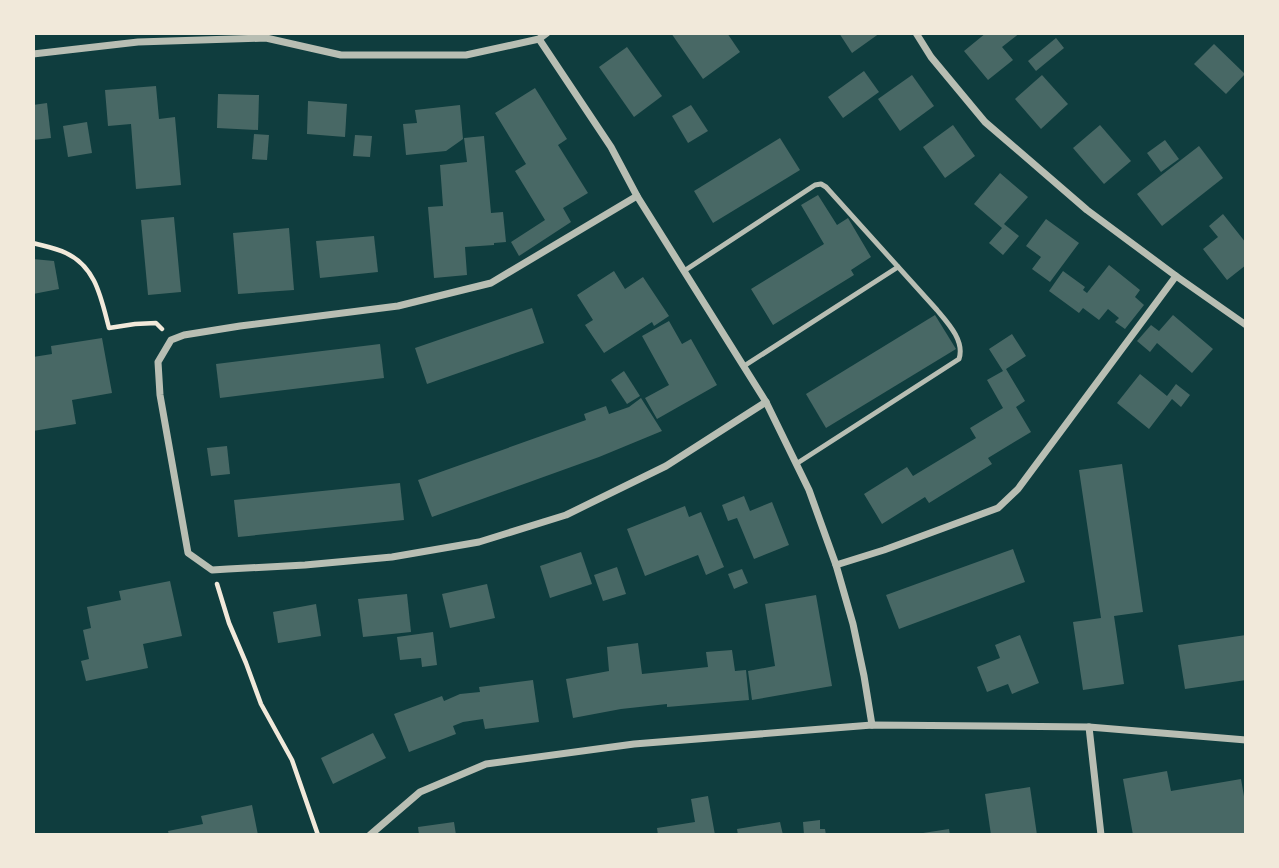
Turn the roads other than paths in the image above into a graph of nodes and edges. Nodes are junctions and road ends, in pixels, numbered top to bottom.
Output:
1 (547, 33) edge
2 (916, 33) edge
3 (266, 36) edge
4 (539, 39) junction
5 (33, 54) edge
6 (637, 196) junction
7 (898, 267) junction
8 (684, 271) junction
9 (1176, 276) junction
10 (1246, 324) edge
11 (744, 366) junction
12 (766, 402) junction
13 (796, 464) junction
14 (836, 565) junction
15 (872, 725) junction
16 (1089, 727) junction
17 (1246, 740) edge
18 (370, 835) edge
19 (1101, 835) edge

1 - 4 street
2 - 9 street
3 - 4 street
3 - 5 street
4 - 6 street
6 - 8 street
6 - 12 street
7 - 8 lane
7 - 11 lane
7 - 13 lane
8 - 11 street
9 - 10 street
9 - 14 street
11 - 12 street
12 - 13 street
13 - 14 street
14 - 15 street
15 - 16 street
15 - 18 street
16 - 17 street
16 - 19 street

